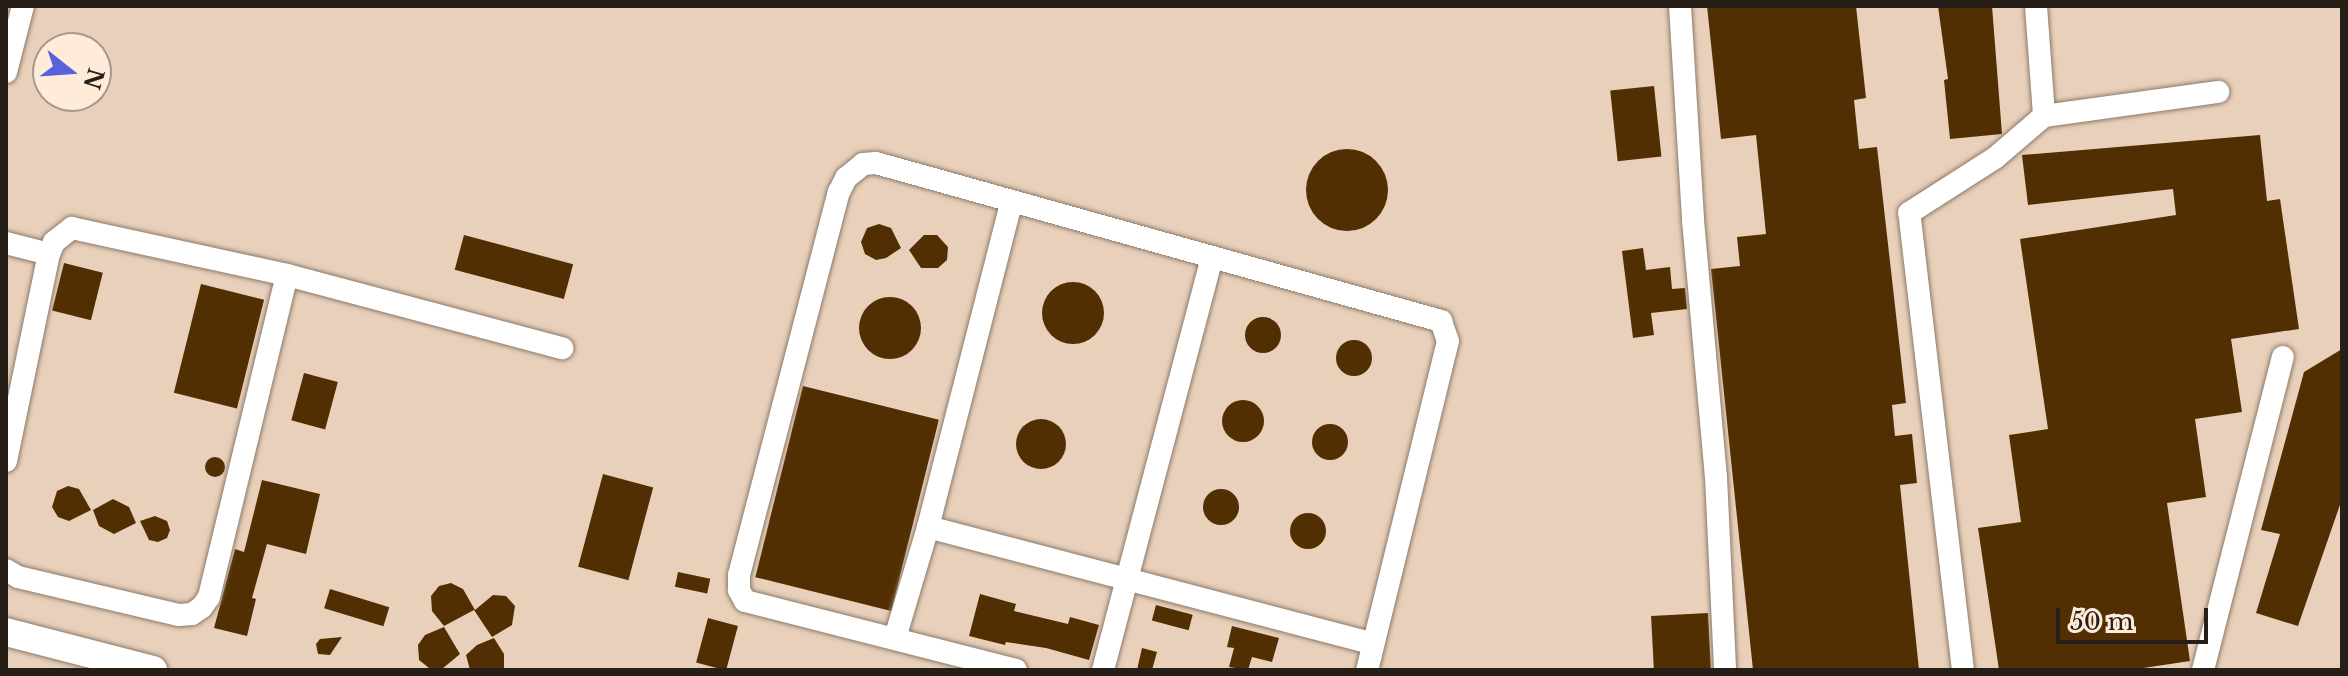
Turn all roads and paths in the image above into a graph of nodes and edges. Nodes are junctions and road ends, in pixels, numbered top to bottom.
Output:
1 (23, 6) edge
2 (1680, 6) edge
3 (2036, 6) edge
4 (6, 72) edge
5 (2218, 92) dead end
6 (2044, 116) junction
7 (1011, 203) junction
8 (6, 243) edge
9 (49, 254) junction
10 (1212, 257) junction
11 (287, 275) junction
12 (562, 348) dead end
13 (2283, 357) dead end
14 (6, 461) edge
15 (928, 527) junction
16 (6, 570) edge
17 (1126, 580) junction
18 (6, 632) edge
19 (895, 638) junction
20 (1373, 644) junction
21 (153, 670) edge
22 (1016, 670) edge
23 (1103, 670) edge
24 (1367, 670) edge
25 (1725, 670) edge
26 (1963, 670) edge
27 (2203, 670) edge

1 - 4 lane
2 - 25 lane
3 - 6 lane
5 - 6 lane
6 - 26 lane
7 - 10 lane
7 - 15 lane
7 - 19 lane
8 - 9 lane
9 - 11 lane
9 - 14 lane
10 - 17 lane
10 - 20 lane
11 - 12 lane
11 - 16 lane
13 - 27 lane
15 - 17 lane
15 - 19 lane
17 - 20 lane
17 - 23 lane
18 - 21 main road
19 - 22 lane
20 - 24 lane

